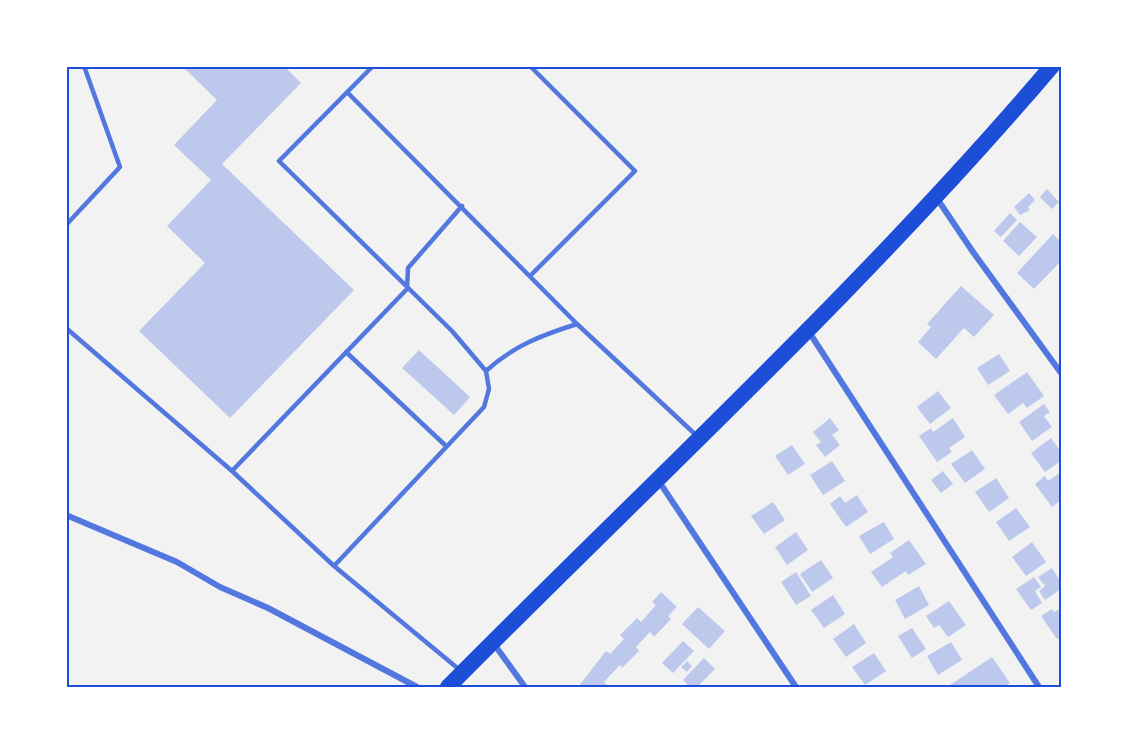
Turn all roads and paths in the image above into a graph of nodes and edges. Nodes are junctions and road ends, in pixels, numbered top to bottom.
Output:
1 (84, 66) edge
2 (373, 66) edge
3 (530, 66) edge
4 (1054, 68) edge
5 (347, 92) junction
6 (936, 197) junction
7 (462, 206) junction
8 (66, 225) edge
9 (530, 276) junction
10 (407, 289) junction
11 (577, 324) junction
12 (66, 328) edge
13 (807, 329) junction
14 (346, 352) junction
15 (486, 371) junction
16 (1061, 373) edge
17 (699, 438) junction
18 (446, 446) junction
19 (232, 471) junction
20 (657, 480) junction
21 (66, 515) edge
22 (334, 566) junction
23 (492, 642) junction
24 (462, 672) junction
25 (417, 687) edge
26 (448, 687) edge
27 (525, 687) edge
28 (796, 687) edge
29 (1039, 687) edge

1 - 8 lane
2 - 5 lane
3 - 9 lane
4 - 6 highway
5 - 7 lane
5 - 10 lane
6 - 13 highway
6 - 16 street
7 - 9 lane
7 - 10 lane
9 - 11 lane
10 - 14 lane
10 - 15 lane
11 - 15 lane
11 - 17 lane
12 - 19 lane
13 - 17 highway
13 - 29 street
14 - 18 lane
14 - 19 lane
15 - 18 lane
17 - 20 highway
18 - 22 lane
19 - 22 lane
20 - 23 highway
20 - 28 street
21 - 25 street
22 - 24 lane
23 - 24 highway
23 - 27 street
24 - 26 highway

